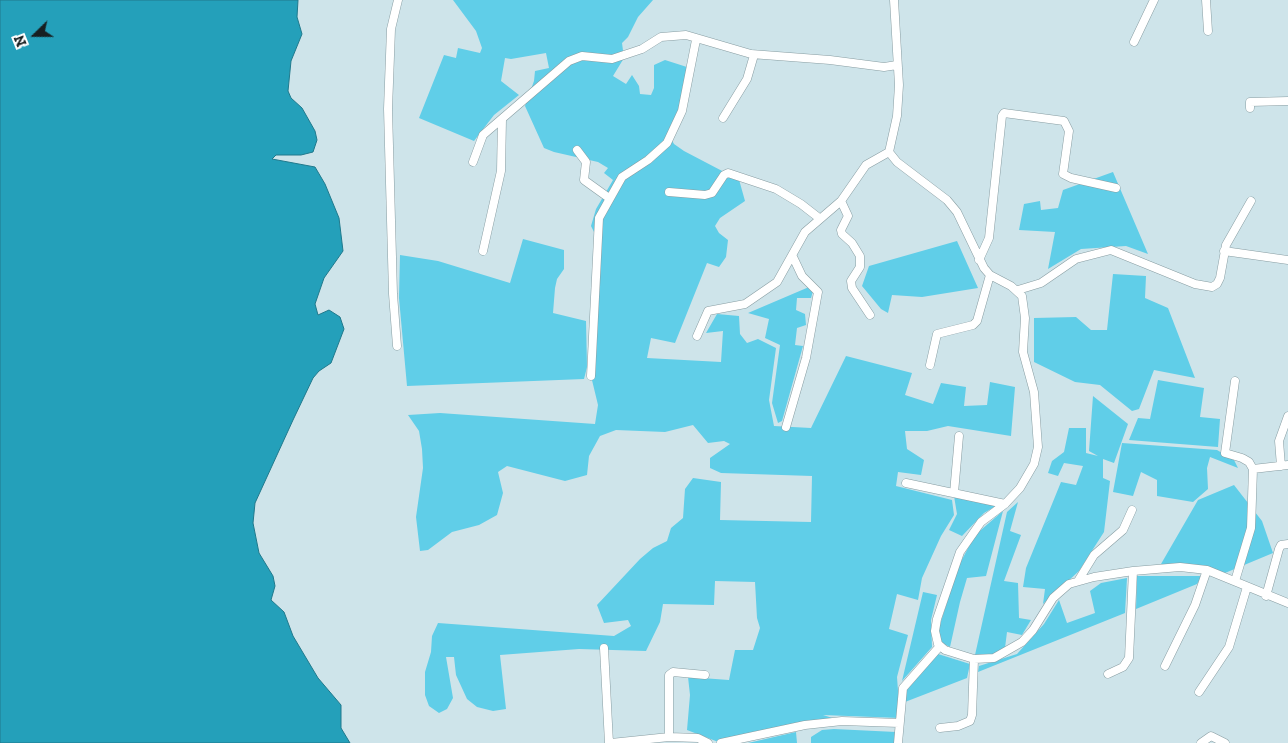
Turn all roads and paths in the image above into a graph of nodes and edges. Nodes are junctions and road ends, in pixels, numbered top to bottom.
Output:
1 (398, 0) edge
2 (894, 0) edge
3 (1154, 0) edge
4 (1206, 0) edge
5 (1208, 31) dead end
6 (696, 40) junction
7 (1134, 42) dead end
8 (754, 55) junction
9 (897, 65) junction
10 (1288, 102) edge
11 (1250, 108) dead end
12 (723, 118) dead end
13 (502, 119) junction
14 (577, 150) dead end
15 (889, 152) junction
16 (473, 162) dead end
17 (1116, 188) dead end
18 (669, 192) dead end
19 (609, 198) junction
20 (1251, 201) dead end
21 (841, 202) junction
22 (819, 218) junction
23 (483, 251) dead end
24 (1224, 251) junction
25 (793, 257) junction
26 (979, 260) junction
27 (1288, 260) edge
28 (990, 276) junction
29 (1018, 290) junction
30 (870, 315) dead end
31 (697, 336) dead end
32 (397, 346) dead end
33 (930, 365) dead end
34 (591, 376) dead end
35 (1235, 381) dead end
36 (1288, 416) edge
37 (786, 427) dead end
38 (959, 436) dead end
39 (1284, 466) edge
40 (1253, 469) junction
41 (906, 483) dead end
42 (954, 493) junction
43 (1006, 504) junction
44 (1132, 510) dead end
45 (1288, 544) edge
46 (1207, 570) junction
47 (1133, 572) junction
48 (1078, 581) junction
49 (1235, 582) junction
50 (1247, 587) junction
51 (1266, 596) junction
52 (1288, 603) edge
53 (940, 646) junction
54 (604, 648) dead end
55 (974, 659) junction
56 (1165, 666) dead end
57 (1108, 674) dead end
58 (705, 675) dead end
59 (1199, 692) dead end
60 (899, 723) junction
61 (940, 728) dead end
62 (669, 737) junction
63 (610, 743) edge
64 (708, 743) edge
65 (721, 743) edge
66 (898, 743) edge
67 (1201, 743) edge
68 (1225, 743) edge

1 - 32 street
2 - 9 street
3 - 7 street
4 - 5 street
6 - 8 street
6 - 13 street
6 - 19 street
8 - 9 street
8 - 12 street
9 - 15 street
10 - 11 street
13 - 16 street
13 - 23 street
14 - 19 street
15 - 21 street
15 - 26 street
17 - 26 street
18 - 22 street
19 - 34 street
20 - 24 street
21 - 22 street
21 - 30 street
22 - 25 street
24 - 27 street
24 - 29 street
25 - 31 street
25 - 37 street
26 - 28 street
28 - 29 street
28 - 33 street
29 - 43 street
35 - 40 street
36 - 39 street
38 - 42 street
39 - 40 street
40 - 49 street
41 - 42 street
42 - 43 street
43 - 53 street
44 - 48 street
45 - 51 street
46 - 47 street
46 - 49 street
46 - 56 street
47 - 48 street
47 - 57 street
48 - 55 street
49 - 50 street
50 - 51 street
50 - 59 street
51 - 52 street
53 - 55 street
53 - 60 street
54 - 63 street
55 - 61 street
58 - 62 street
60 - 65 street
60 - 66 street
62 - 63 street
62 - 64 street
67 - 68 street

